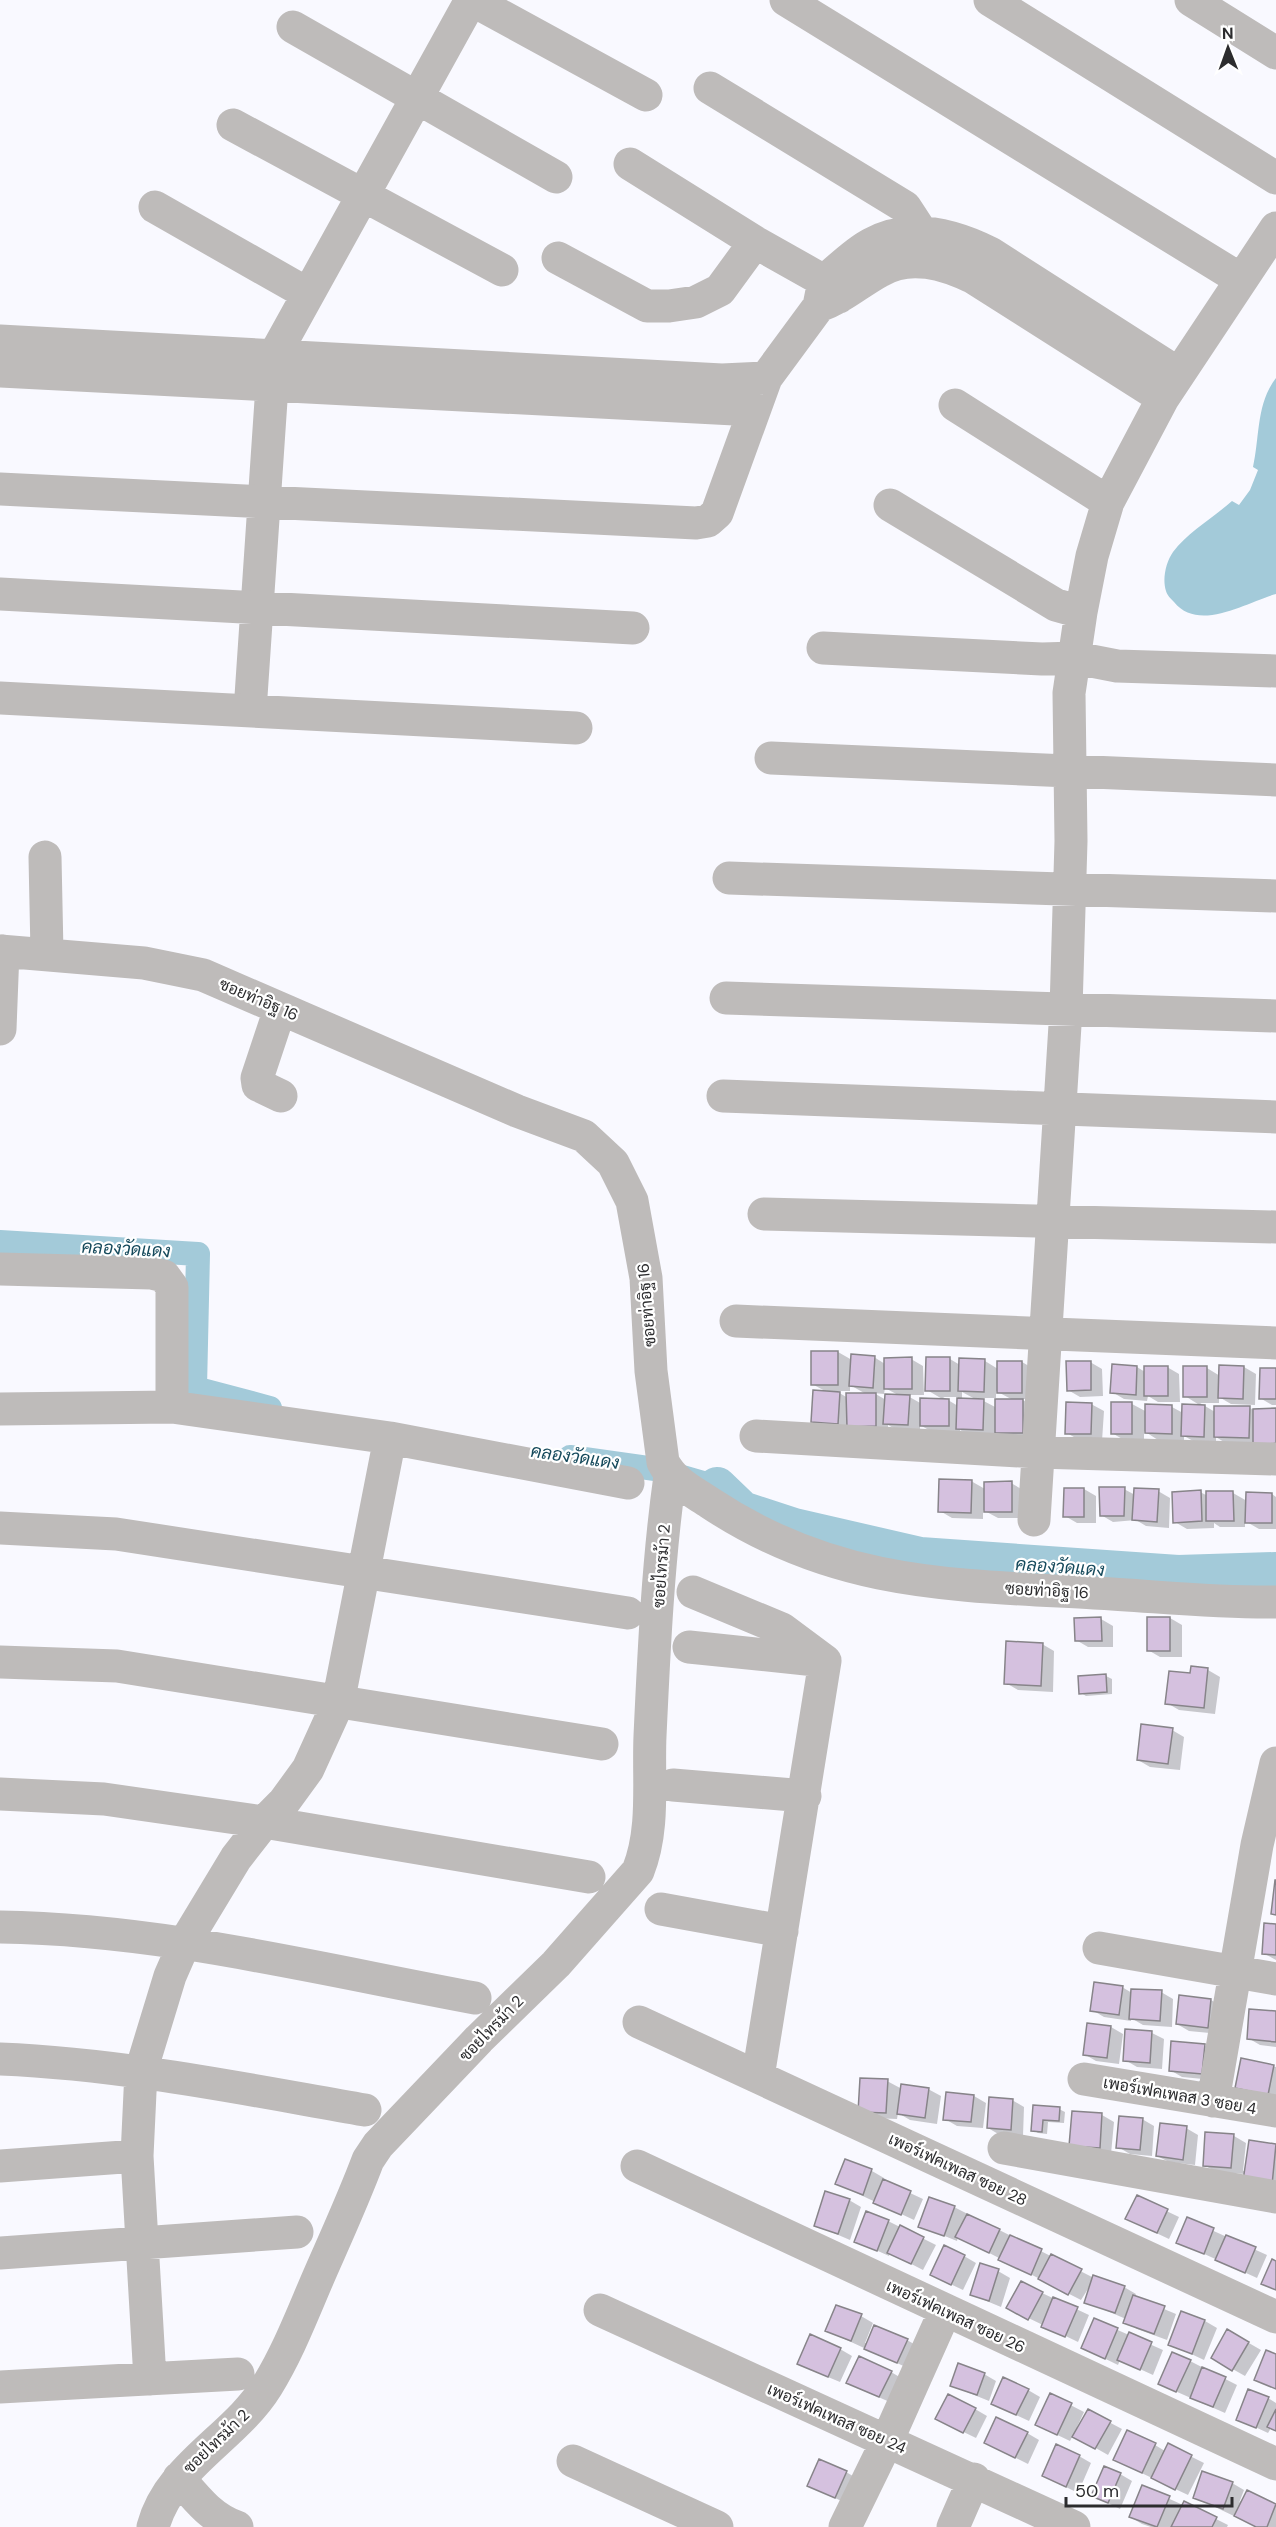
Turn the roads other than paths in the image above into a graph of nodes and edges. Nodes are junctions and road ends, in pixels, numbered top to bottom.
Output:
1 (471, 0) edge
2 (786, 0) edge
3 (990, 0) edge
4 (1191, 0) edge
5 (293, 27) dead end
6 (1276, 52) edge
7 (710, 88) dead end
8 (646, 95) dead end
9 (416, 98) junction
10 (233, 125) dead end
11 (630, 164) dead end
12 (556, 177) dead end
13 (1276, 178) edge
14 (363, 195) junction
15 (155, 207) dead end
16 (1276, 228) edge
17 (922, 233) junction
18 (755, 242) junction
19 (558, 258) dead end
20 (502, 270) dead end
21 (1240, 279) junction
22 (308, 294) junction
23 (828, 295) junction
24 (0, 341) edge
25 (272, 370) junction
26 (0, 371) edge
27 (766, 378) junction
28 (1171, 386) junction
29 (578, 387) junction
30 (955, 405) dead end
31 (754, 410) junction
32 (0, 489) edge
33 (1108, 502) junction
34 (262, 504) junction
35 (890, 505) dead end
36 (0, 594) edge
37 (256, 608) junction
38 (1081, 612) junction
39 (633, 628) dead end
40 (823, 648) dead end
41 (1076, 658) junction
42 (1276, 671) edge
43 (0, 698) edge
44 (250, 711) junction
45 (576, 729) dead end
46 (771, 758) dead end
47 (1071, 773) junction
48 (1276, 780) edge
49 (45, 857) dead end
50 (729, 878) dead end
51 (1069, 889) junction
52 (1276, 896) edge
53 (2, 951) edge
54 (47, 953) junction
55 (726, 998) dead end
56 (280, 1009) junction
57 (1066, 1009) junction
58 (1276, 1016) edge
59 (0, 1029) edge
60 (281, 1096) dead end
61 (723, 1096) dead end
62 (1059, 1109) junction
63 (1276, 1117) edge
64 (764, 1214) dead end
65 (1052, 1222) junction
66 (1276, 1227) edge
67 (0, 1269) edge
68 (736, 1321) dead end
69 (1045, 1335) junction
70 (1276, 1343) edge
71 (172, 1407) junction
72 (0, 1409) edge
73 (756, 1436) dead end
74 (390, 1438) junction
75 (1038, 1452) junction
76 (1276, 1459) edge
77 (670, 1476) junction
78 (628, 1483) dead end
79 (1034, 1520) dead end
80 (0, 1528) edge
81 (364, 1571) junction
82 (693, 1592) dead end
83 (1276, 1602) edge
84 (628, 1613) dead end
85 (689, 1647) dead end
86 (825, 1661) junction
87 (0, 1662) edge
88 (338, 1703) junction
89 (602, 1744) dead end
90 (1276, 1763) edge
91 (673, 1785) dead end
92 (0, 1794) edge
93 (805, 1796) junction
94 (264, 1822) junction
95 (1266, 1846) edge
96 (589, 1877) dead end
97 (661, 1910) dead end
98 (0, 1927) edge
99 (782, 1930) junction
100 (184, 1944) junction
101 (1099, 1948) dead end
102 (1234, 1972) junction
103 (1276, 1979) edge
104 (475, 1998) dead end
105 (639, 2022) dead end
106 (0, 2059) edge
107 (141, 2072) junction
108 (758, 2077) junction
109 (1084, 2079) dead end
110 (1212, 2101) junction
111 (365, 2110) dead end
112 (1276, 2111) edge
113 (1004, 2148) dead end
114 (137, 2156) junction
115 (1040, 2156) junction
116 (0, 2166) edge
117 (637, 2166) dead end
118 (1276, 2197) edge
119 (1029, 2201) junction
120 (297, 2232) dead end
121 (142, 2243) junction
122 (0, 2253) edge
123 (600, 2310) dead end
124 (945, 2311) junction
125 (1276, 2317) edge
126 (238, 2374) dead end
127 (150, 2379) junction
128 (0, 2387) edge
129 (887, 2441) junction
130 (573, 2461) dead end
131 (1276, 2464) edge
132 (179, 2478) junction
133 (974, 2479) junction
134 (153, 2527) edge
135 (237, 2527) edge
136 (717, 2527) edge
137 (845, 2527) edge
138 (953, 2527) edge
139 (1074, 2527) edge

1 - 8 street
1 - 9 street
2 - 21 street
3 - 13 street
4 - 6 street
5 - 9 street
7 - 17 street
9 - 12 street
9 - 14 street
10 - 14 street
11 - 18 street
14 - 20 street
14 - 22 street
15 - 22 street
16 - 21 street
17 - 23 street
17 - 28 street
18 - 19 street
18 - 23 street
21 - 28 street
22 - 25 street
23 - 27 street
23 - 28 street
24 - 25 street
25 - 26 street
25 - 29 street
25 - 34 street
27 - 29 street
27 - 31 street
28 - 33 street
29 - 31 street
30 - 33 street
31 - 34 street
32 - 34 street
33 - 38 street
34 - 37 street
35 - 38 street
36 - 37 street
37 - 39 street
37 - 44 street
38 - 41 street
40 - 41 street
41 - 42 street
41 - 47 street
43 - 44 street
44 - 45 street
46 - 47 street
47 - 48 street
47 - 51 street
49 - 54 street
50 - 51 street
51 - 52 street
51 - 57 street
53 - 54 street, ซอยท่าอิฐ 16
53 - 59 street
54 - 56 street, ซอยท่าอิฐ 16
55 - 57 street
56 - 60 street
56 - 77 street, ซอยท่าอิฐ 16
57 - 58 street
57 - 62 street
61 - 62 street
62 - 63 street
62 - 65 street
64 - 65 street
65 - 66 street
65 - 69 street
67 - 71 street
68 - 69 street
69 - 70 street
69 - 75 street
71 - 72 street
71 - 74 street
73 - 75 street
74 - 78 street
74 - 81 street
75 - 76 street
75 - 79 street
77 - 83 street, ซอยท่าอิฐ 16
77 - 132 street, ซอยไทรม้า 2
80 - 81 street
81 - 84 street
81 - 88 street
82 - 86 street
85 - 86 street
86 - 93 street
87 - 88 street
88 - 89 street
88 - 94 street
90 - 95 street
91 - 93 street
92 - 94 street
93 - 99 street
94 - 96 street
94 - 100 street
95 - 102 street
97 - 99 street
98 - 100 street
99 - 108 street
100 - 104 street
100 - 107 street
101 - 102 street
102 - 103 street
102 - 110 street
105 - 108 street, เพอร์เฟคเพลส ซอย 28
106 - 107 street
107 - 111 street
107 - 114 street
108 - 119 street, เพอร์เฟคเพลส ซอย 28
109 - 110 street, เพอร์เฟคเพลส 3 ซอย 4
110 - 112 street, เพอร์เฟคเพลส 3 ซอย 4
113 - 115 street
114 - 116 street
114 - 121 street
115 - 118 street
115 - 119 street
117 - 124 street, เพอร์เฟคเพลส ซอย 26
119 - 125 street, เพอร์เฟคเพลส ซอย 28
120 - 121 street
121 - 122 street
121 - 127 street
123 - 129 street, เพอร์เฟคเพลส ซอย 24
124 - 129 street
124 - 131 street, เพอร์เฟคเพลส ซอย 26
126 - 127 street
127 - 128 street
129 - 133 street, เพอร์เฟคเพลส ซอย 24
129 - 137 street
130 - 136 street
132 - 134 street, ซอยไทรม้า 2
132 - 135 street
133 - 138 street
133 - 139 street, เพอร์เฟคเพลส ซอย 24

